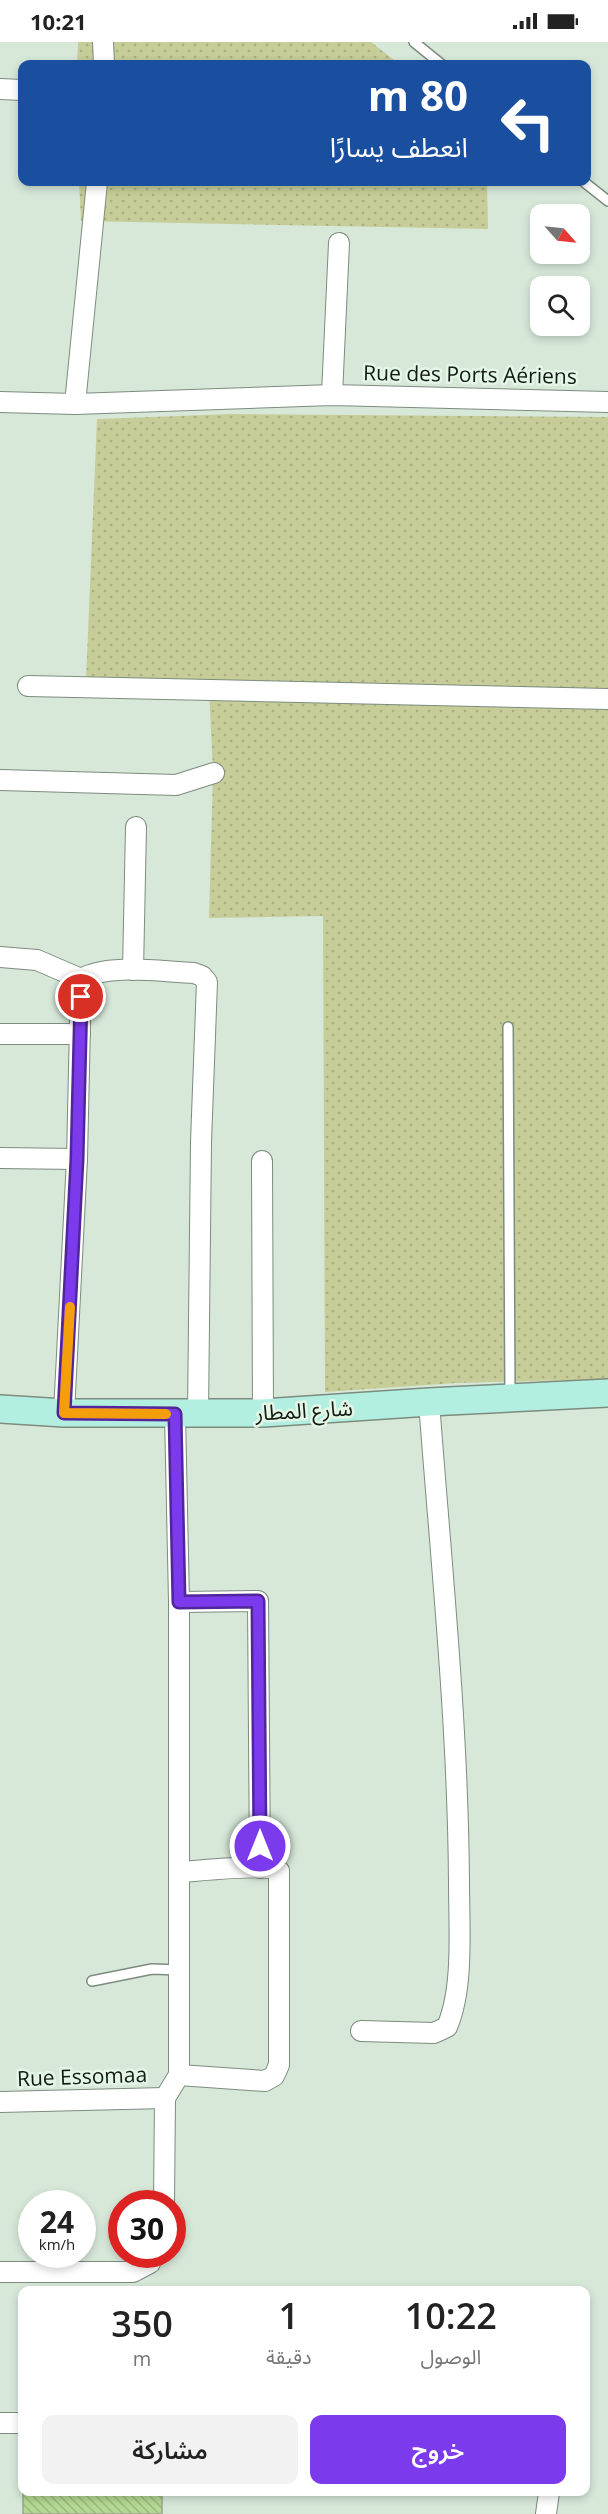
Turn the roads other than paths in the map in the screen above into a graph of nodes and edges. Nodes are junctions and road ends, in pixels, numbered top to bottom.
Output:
1 (103, 42) edge
2 (414, 42) edge
3 (104, 60) edge
4 (436, 60) edge
5 (0, 89) edge
6 (18, 90) edge
7 (97, 186) edge
8 (589, 186) edge
9 (608, 201) edge
10 (339, 243) dead end
11 (332, 395) junction
12 (0, 402) edge
13 (608, 402) edge
14 (75, 404) junction
15 (27, 686) dead end
16 (608, 699) edge
17 (214, 773) dead end
18 (0, 780) edge
19 (136, 827) dead end
20 (0, 957) edge
21 (133, 970) junction
22 (81, 979) junction
23 (508, 1027) dead end
24 (0, 1034) edge
25 (80, 1034) junction
26 (0, 1158) edge
27 (77, 1159) junction
28 (262, 1161) dead end
29 (608, 1394) edge
30 (510, 1398) junction
31 (429, 1401) junction
32 (0, 1410) edge
33 (64, 1413) junction
34 (263, 1413) junction
35 (187, 1414) junction
36 (179, 1602) junction
37 (260, 1868) junction
38 (180, 1872) junction
39 (179, 1970) junction
40 (92, 1981) dead end
41 (361, 2031) dead end
42 (179, 2075) junction
43 (165, 2098) junction
44 (0, 2102) edge
45 (164, 2190) edge
46 (141, 2268) edge
47 (0, 2272) edge
48 (0, 2423) edge
49 (18, 2423) edge
50 (548, 2496) edge
51 (546, 2514) edge

1 - 3 street
2 - 4 lane
5 - 6 street
7 - 14 street
8 - 9 lane
10 - 11 street
11 - 13 street, Rue des Ports Aériens
11 - 14 street, Rue des Ports Aériens
12 - 14 street, Rue des Ports Aériens
15 - 16 street
17 - 18 street
19 - 21 street
20 - 22 street
21 - 22 street
21 - 35 street
22 - 25 street
23 - 30 lane
24 - 25 street
25 - 27 street
26 - 27 street
27 - 33 street
28 - 34 street
29 - 30 street, شارع المطار
30 - 31 street, شارع المطار
31 - 34 street, شارع المطار
31 - 41 street
32 - 33 street, شارع المطار
33 - 35 street, شارع المطار
34 - 35 street, شارع المطار
35 - 36 street
36 - 37 street
36 - 38 street
37 - 38 street
37 - 42 street
38 - 39 street
39 - 40 lane
39 - 42 street
42 - 43 street
43 - 44 street, Rue Essomaa
43 - 45 street
46 - 47 street
48 - 49 street
50 - 51 street

